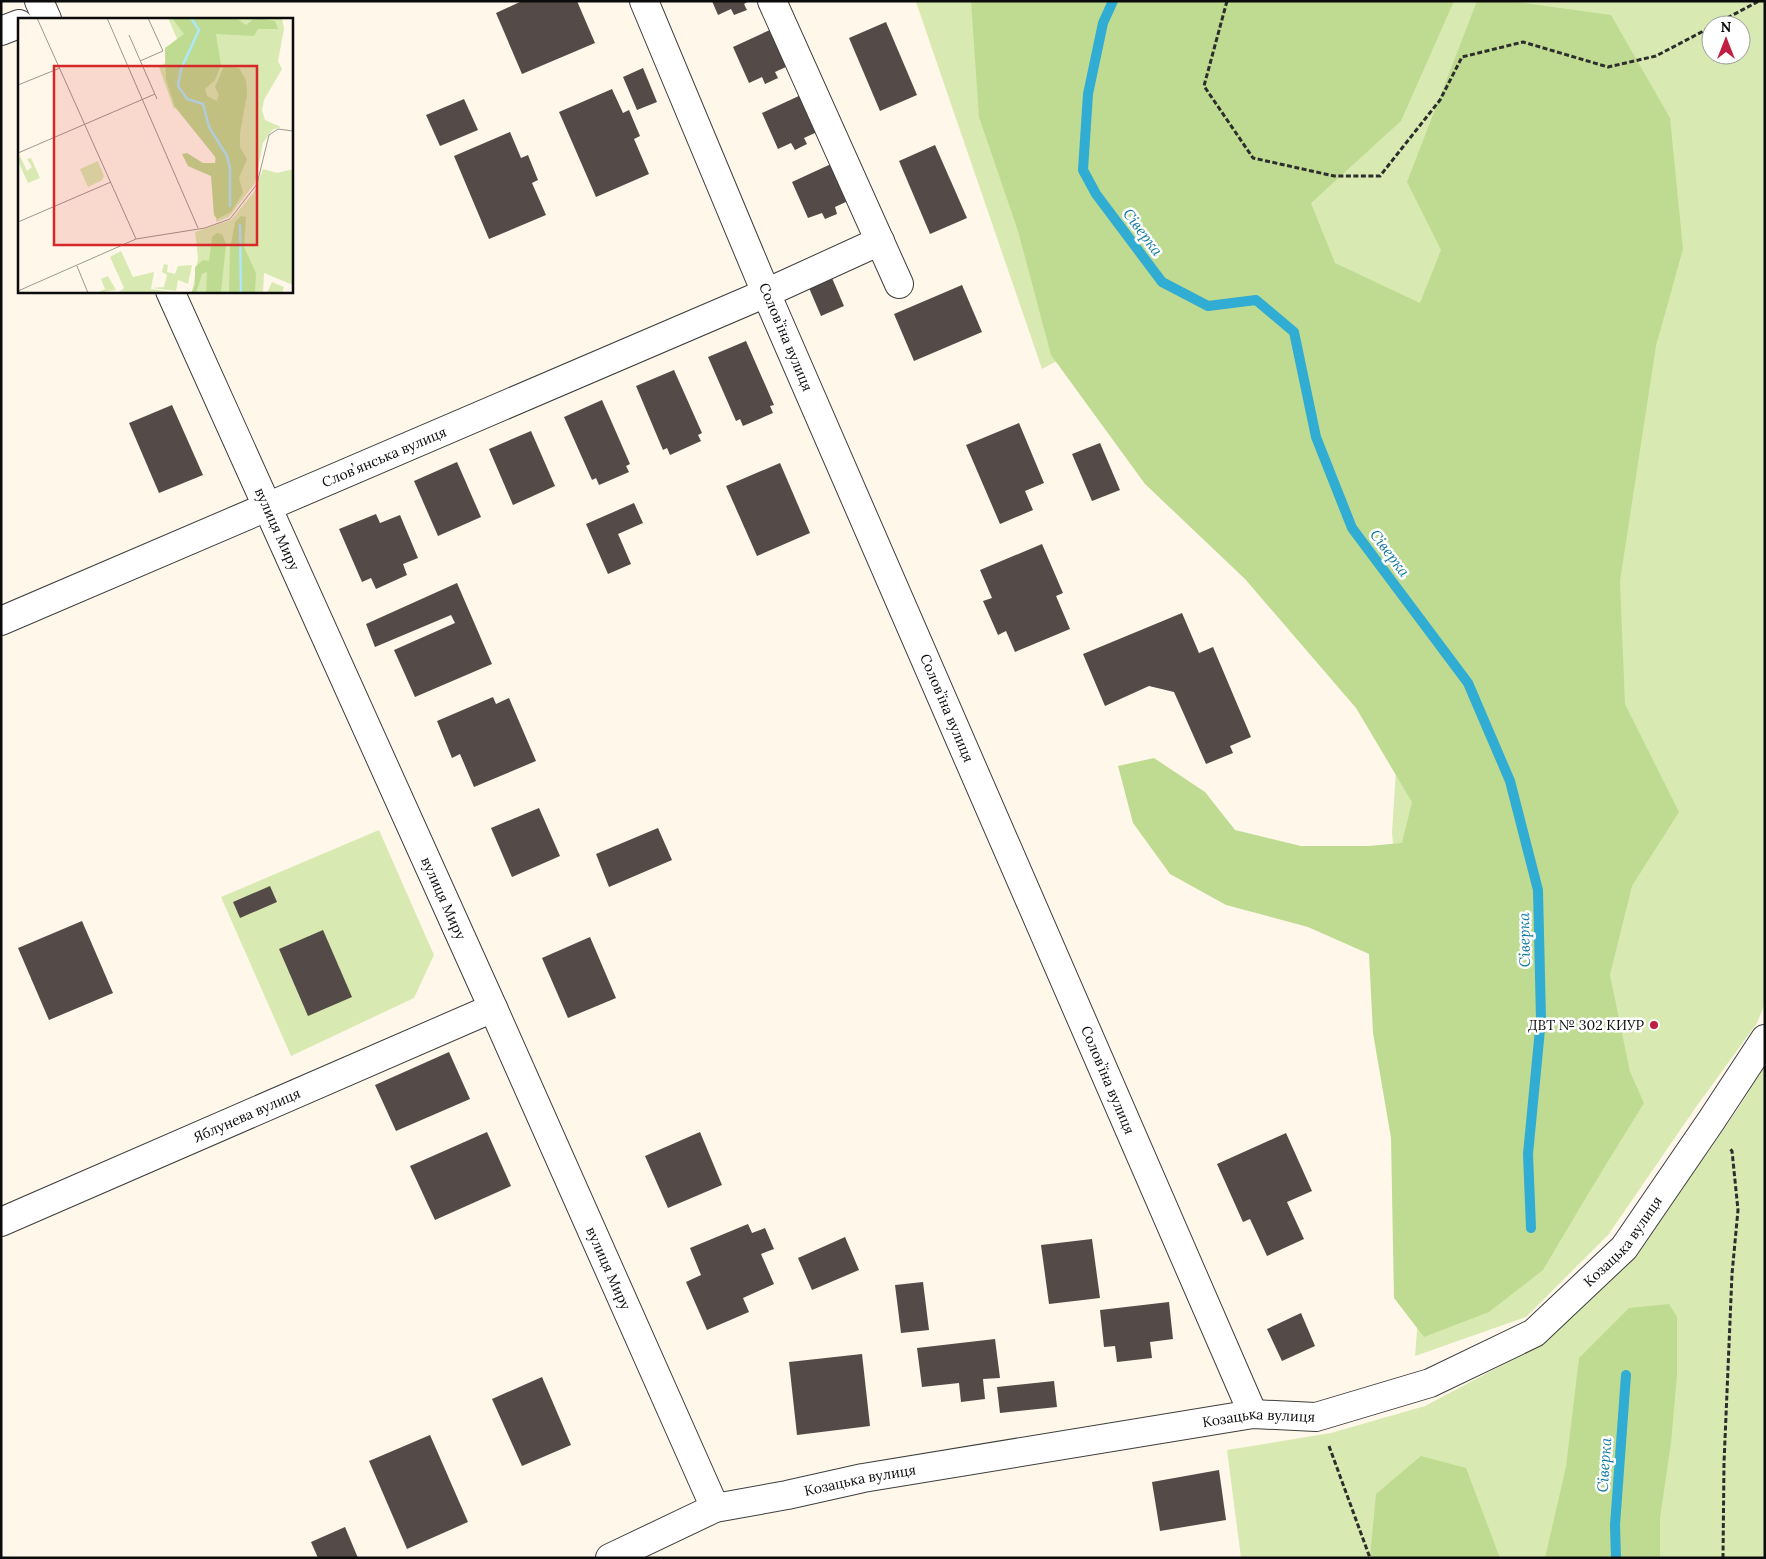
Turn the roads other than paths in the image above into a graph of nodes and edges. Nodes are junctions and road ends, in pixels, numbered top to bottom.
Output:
1 (644, 1) edge
2 (772, 1) edge
3 (18, 24) edge
4 (1, 31) edge
5 (880, 241) junction
6 (899, 284) dead end
7 (170, 292) edge
8 (766, 293) junction
9 (267, 507) junction
10 (1, 621) edge
11 (492, 1008) junction
12 (1765, 1039) edge
13 (1, 1222) edge
14 (1253, 1414) junction
15 (714, 1508) junction
16 (610, 1558) edge

1 - 8 street, Соловʼїна вулиця
2 - 5 street
3 - 4 street
5 - 6 street
5 - 8 street, Словʼянська вулиця
7 - 9 street, вулиця Миру
8 - 9 street, Словʼянська вулиця
8 - 14 street, Соловʼїна вулиця
9 - 10 street, Словʼянська вулиця
9 - 11 street, вулиця Миру
11 - 13 street, Яблунева вулиця
11 - 15 street, вулиця Миру
12 - 14 street, Козацька вулиця
14 - 15 street, Козацька вулиця
15 - 16 street, Козацька вулиця

